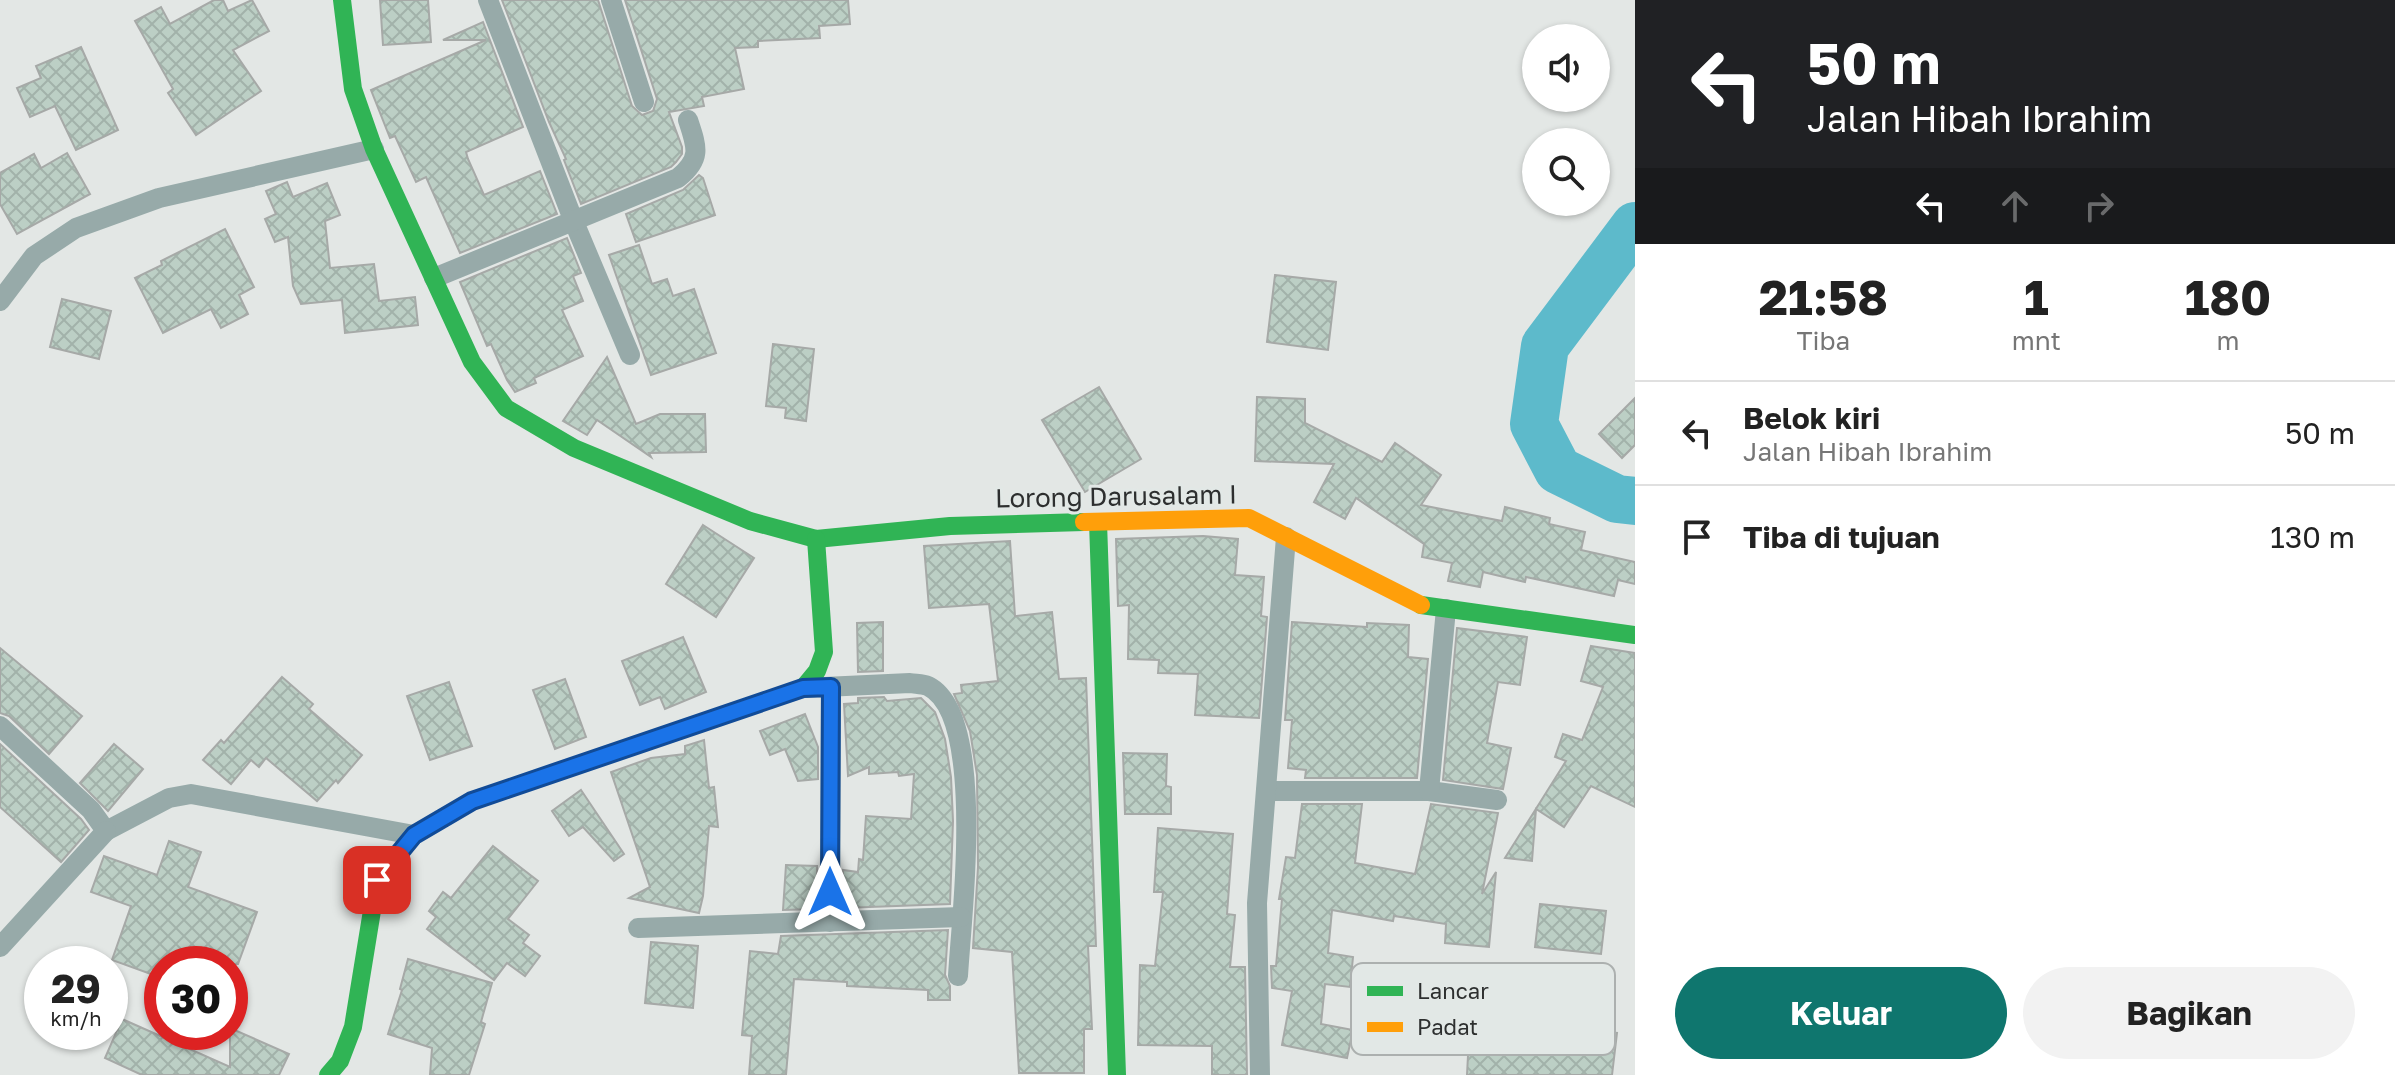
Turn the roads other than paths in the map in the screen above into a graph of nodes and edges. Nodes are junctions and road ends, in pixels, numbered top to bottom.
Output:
1 (342, 0) edge
2 (488, 0) edge
3 (611, 0) edge
4 (644, 102) dead end
5 (688, 120) dead end
6 (374, 149) junction
7 (574, 222) junction
8 (434, 278) junction
9 (0, 301) edge
10 (630, 355) dead end
11 (1098, 522) junction
12 (1286, 537) junction
13 (816, 539) junction
14 (1446, 609) junction
15 (1635, 635) edge
16 (831, 687) junction
17 (803, 688) junction
18 (0, 726) edge
19 (1266, 791) junction
20 (1429, 791) junction
21 (1497, 800) dead end
22 (106, 831) junction
23 (414, 835) junction
24 (961, 917) junction
25 (830, 922) junction
26 (638, 928) dead end
27 (0, 947) edge
28 (958, 976) dead end
29 (328, 1075) edge
30 (1117, 1075) edge
31 (1260, 1075) edge

1 - 6 street
2 - 7 street
3 - 4 street
5 - 7 street
6 - 8 street
6 - 9 street
7 - 8 street
7 - 10 street
8 - 13 street
11 - 12 street, Lorong Darusalam I
11 - 13 street, Lorong Darusalam I
11 - 30 street
12 - 14 street, Lorong Darusalam I
12 - 19 street
13 - 17 street
14 - 15 street, Lorong Darusalam I
14 - 20 street
16 - 17 street
16 - 24 street
16 - 25 street
17 - 23 street
18 - 22 street
19 - 20 street
19 - 31 street
20 - 21 street
22 - 23 street
22 - 27 street
23 - 29 street
24 - 25 street
24 - 28 street
25 - 26 street

